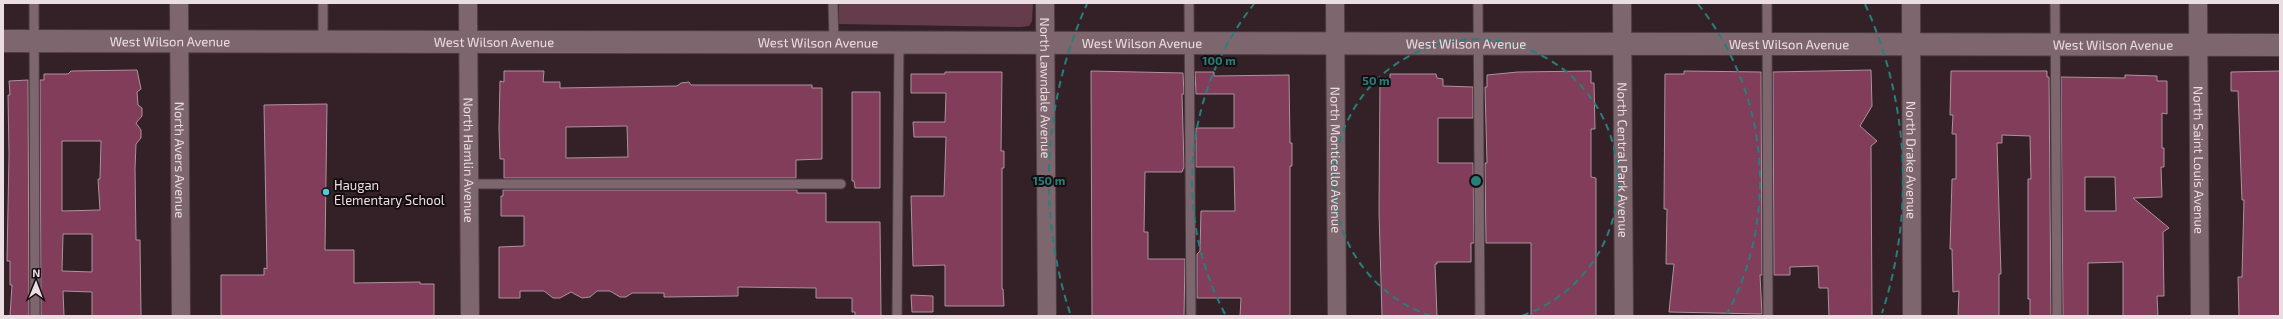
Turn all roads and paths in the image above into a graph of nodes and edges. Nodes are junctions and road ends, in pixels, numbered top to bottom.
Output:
1 (34, 3) edge
2 (179, 3) edge
3 (323, 3) edge
4 (468, 3) edge
5 (833, 3) edge
6 (1045, 3) edge
7 (1189, 3) edge
8 (1335, 3) edge
9 (1478, 3) edge
10 (1622, 3) edge
11 (1767, 3) edge
12 (1911, 3) edge
13 (2055, 3) edge
14 (2198, 3) edge
15 (3, 40) edge
16 (35, 41) junction
17 (179, 41) junction
18 (324, 41) junction
19 (468, 42) junction
20 (834, 42) junction
21 (898, 42) junction
22 (1046, 43) junction
23 (1189, 43) junction
24 (1335, 43) junction
25 (1478, 44) junction
26 (1622, 44) junction
27 (1767, 44) junction
28 (1911, 45) junction
29 (2055, 45) junction
30 (2198, 45) junction
31 (2280, 45) edge
32 (469, 184) junction
33 (841, 184) dead end
34 (36, 316) edge
35 (181, 316) edge
36 (470, 316) edge
37 (897, 316) edge
38 (1047, 316) edge
39 (1191, 316) edge
40 (1337, 316) edge
41 (1480, 316) edge
42 (1624, 316) edge
43 (1768, 316) edge
44 (1912, 316) edge
45 (2057, 316) edge
46 (2200, 316) edge

1 - 16 lane
2 - 17 street, North Avers Avenue
3 - 18 lane
4 - 19 street, North Hamlin Avenue
5 - 20 lane
6 - 22 street, North Lawndale Avenue
7 - 23 lane
8 - 24 street, North Monticello Avenue
9 - 25 lane
10 - 26 street, North Central Park Avenue
11 - 27 lane
12 - 28 street, North Drake Avenue
13 - 29 lane
14 - 30 street, North Saint Louis Avenue
15 - 16 street, West Wilson Avenue
16 - 17 street, West Wilson Avenue
16 - 34 lane
17 - 18 street, West Wilson Avenue
17 - 35 street, North Avers Avenue
18 - 19 street, West Wilson Avenue
19 - 20 street, West Wilson Avenue
19 - 32 street, North Hamlin Avenue
20 - 21 street, West Wilson Avenue
21 - 22 street, West Wilson Avenue
21 - 37 lane
22 - 23 street, West Wilson Avenue
22 - 38 street, North Lawndale Avenue
23 - 24 street, West Wilson Avenue
23 - 39 lane
24 - 25 street, West Wilson Avenue
24 - 40 street, North Monticello Avenue
25 - 26 street, West Wilson Avenue
25 - 41 lane
26 - 27 street, West Wilson Avenue
26 - 42 street, North Central Park Avenue
27 - 28 street, West Wilson Avenue
27 - 43 lane
28 - 29 street, West Wilson Avenue
28 - 44 street, North Drake Avenue
29 - 30 street, West Wilson Avenue
29 - 45 lane
30 - 31 street, West Wilson Avenue
30 - 46 street, North Saint Louis Avenue
32 - 33 lane
32 - 36 street, North Hamlin Avenue

